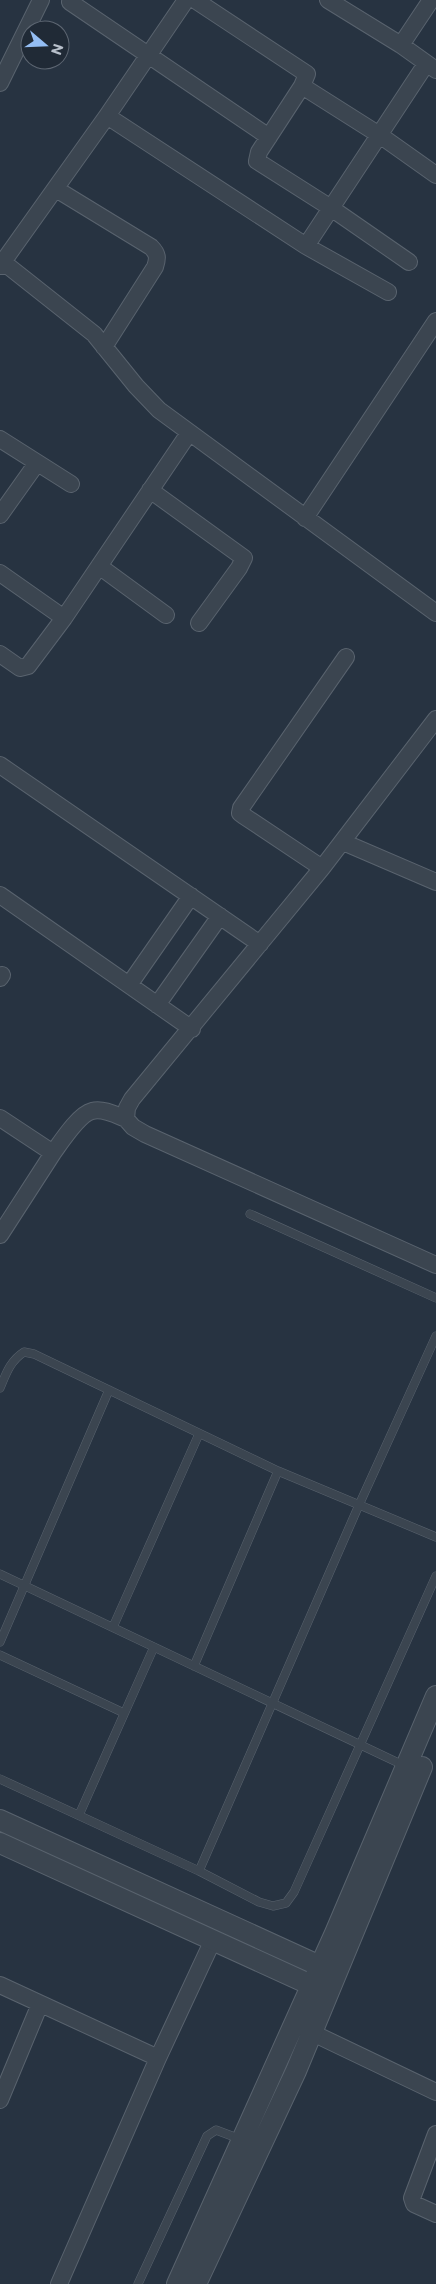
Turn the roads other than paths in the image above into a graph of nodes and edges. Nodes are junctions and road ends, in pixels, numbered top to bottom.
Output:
1 (41, 0) edge
2 (186, 0) edge
3 (195, 0) edge
4 (328, 0) edge
5 (432, 0) edge
6 (66, 1) edge
7 (401, 45) junction
8 (148, 56) junction
9 (431, 67) edge
10 (0, 82) edge
11 (302, 86) junction
12 (107, 116) junction
13 (381, 136) junction
14 (269, 137) junction
15 (436, 175) edge
16 (56, 189) junction
17 (331, 208) junction
18 (306, 246) junction
19 (409, 262) dead end
20 (2, 264) edge
21 (388, 292) dead end
22 (434, 329) edge
23 (104, 347) junction
24 (189, 432) junction
25 (0, 439) edge
26 (37, 463) junction
27 (71, 484) dead end
28 (150, 490) junction
29 (0, 515) edge
30 (305, 518) junction
31 (99, 566) junction
32 (0, 573) edge
33 (436, 613) edge
34 (166, 615) dead end
35 (64, 618) junction
36 (199, 623) dead end
37 (0, 654) edge
38 (346, 657) dead end
39 (436, 720) edge
40 (0, 765) edge
41 (342, 842) junction
42 (322, 868) junction
43 (436, 881) edge
44 (0, 895) edge
45 (191, 896) junction
46 (220, 916) junction
47 (260, 944) junction
48 (129, 986) junction
49 (157, 1005) junction
50 (192, 1029) junction
51 (0, 1118) edge
52 (126, 1119) junction
53 (53, 1153) junction
54 (250, 1214) dead end
55 (0, 1235) edge
56 (436, 1265) edge
57 (436, 1298) edge
58 (436, 1336) edge
59 (0, 1388) edge
60 (109, 1390) junction
61 (199, 1434) junction
62 (278, 1471) junction
63 (359, 1505) junction
64 (436, 1537) edge
65 (0, 1574) edge
66 (436, 1576) edge
67 (24, 1585) junction
68 (113, 1627) junction
69 (0, 1642) edge
70 (154, 1647) junction
71 (0, 1655) edge
72 (194, 1666) junction
73 (436, 1696) edge
74 (273, 1704) junction
75 (124, 1713) junction
76 (436, 1733) edge
77 (361, 1745) junction
78 (407, 1767) junction
79 (0, 1779) edge
80 (78, 1815) junction
81 (0, 1820) edge
82 (0, 1842) edge
83 (200, 1871) junction
84 (213, 1940) junction
85 (328, 1970) junction
86 (0, 1986) edge
87 (320, 1989) junction
88 (40, 2004) junction
89 (303, 2028) junction
90 (158, 2058) junction
91 (436, 2092) edge
92 (0, 2100) edge
93 (436, 2134) edge
94 (242, 2140) junction
95 (436, 2214) edge
96 (59, 2284) edge
97 (138, 2284) edge
98 (177, 2284) edge
99 (196, 2284) edge

1 - 10 street
2 - 8 street
3 - 11 street
4 - 7 street
5 - 7 street
6 - 8 street
7 - 9 street
8 - 12 street
8 - 14 street
9 - 13 street
11 - 13 street
11 - 14 street
12 - 16 street
12 - 18 street
13 - 15 street
13 - 17 street
14 - 17 street
16 - 20 street
16 - 23 street
17 - 18 street
17 - 19 street
18 - 21 street
20 - 23 street
22 - 30 street
23 - 24 street
24 - 28 street
24 - 30 street
25 - 26 street
26 - 27 street
26 - 29 street
28 - 31 street
28 - 36 street
30 - 33 street
31 - 34 street
31 - 35 street
32 - 35 street
35 - 37 street
38 - 42 street
39 - 41 street
40 - 45 street
41 - 42 street
41 - 43 street
42 - 47 street
44 - 48 street
45 - 46 street
45 - 48 street
46 - 47 street
46 - 49 street
47 - 50 street
48 - 49 street
49 - 50 street
50 - 52 street
51 - 53 street
52 - 53 street
52 - 56 street
53 - 55 street
54 - 57 lane
58 - 63 lane
59 - 60 lane
60 - 61 lane
60 - 67 lane
61 - 62 lane
61 - 68 lane
62 - 63 lane
62 - 72 lane
63 - 64 lane
63 - 74 lane
65 - 67 lane
66 - 77 lane
67 - 68 lane
67 - 69 lane
68 - 70 lane
70 - 72 lane
70 - 75 lane
71 - 75 lane
72 - 74 lane
73 - 78 street
74 - 77 lane
74 - 83 lane
75 - 80 lane
76 - 85 street
77 - 78 lane
77 - 83 lane
78 - 85 street
79 - 80 lane
80 - 83 lane
81 - 85 street
82 - 84 street
84 - 87 street
84 - 90 street
85 - 87 street
86 - 88 street
87 - 89 street
88 - 90 street
88 - 92 street
89 - 91 street
89 - 94 street
89 - 99 street
90 - 96 street
93 - 95 street
94 - 97 lane
94 - 98 street

